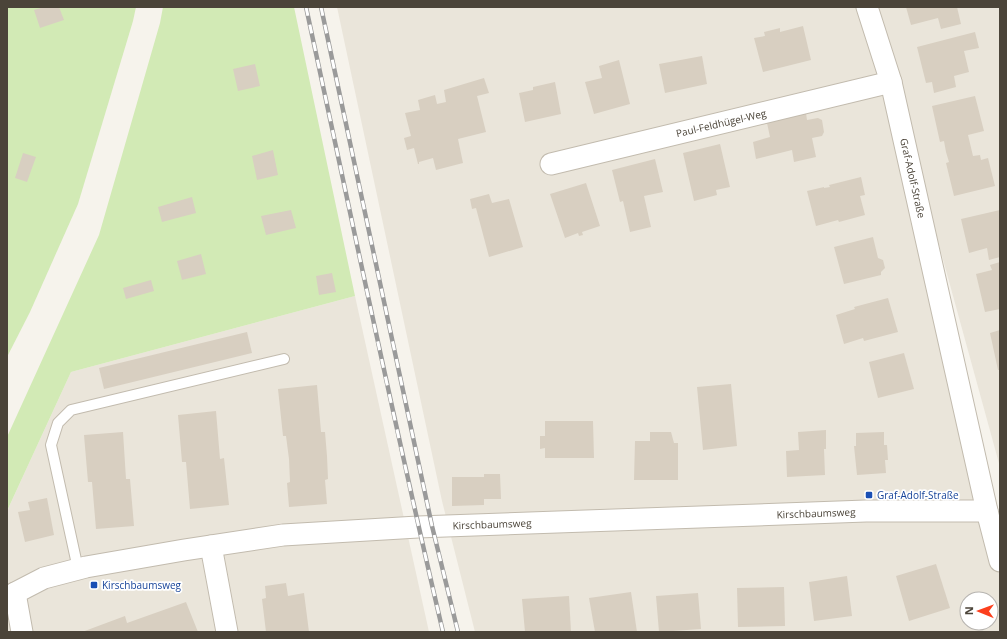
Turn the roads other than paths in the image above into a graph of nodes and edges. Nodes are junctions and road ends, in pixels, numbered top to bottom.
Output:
1 (867, 7) edge
2 (891, 82) junction
3 (551, 164) dead end
4 (284, 359) dead end
5 (987, 511) junction
6 (211, 546) junction
7 (1000, 561) edge
8 (78, 569) junction
9 (11, 596) edge
10 (22, 632) edge
11 (227, 632) edge

1 - 2 street, Graf-Adolf-Straße
2 - 3 street, Paul-Feldhügel-Weg
2 - 5 street, Graf-Adolf-Straße
4 - 8 lane
5 - 6 street, Kirschbaumsweg
5 - 7 street, Graf-Adolf-Straße
6 - 8 street, Kirschbaumsweg
6 - 11 street
8 - 9 street, Kirschbaumsweg
9 - 10 street

